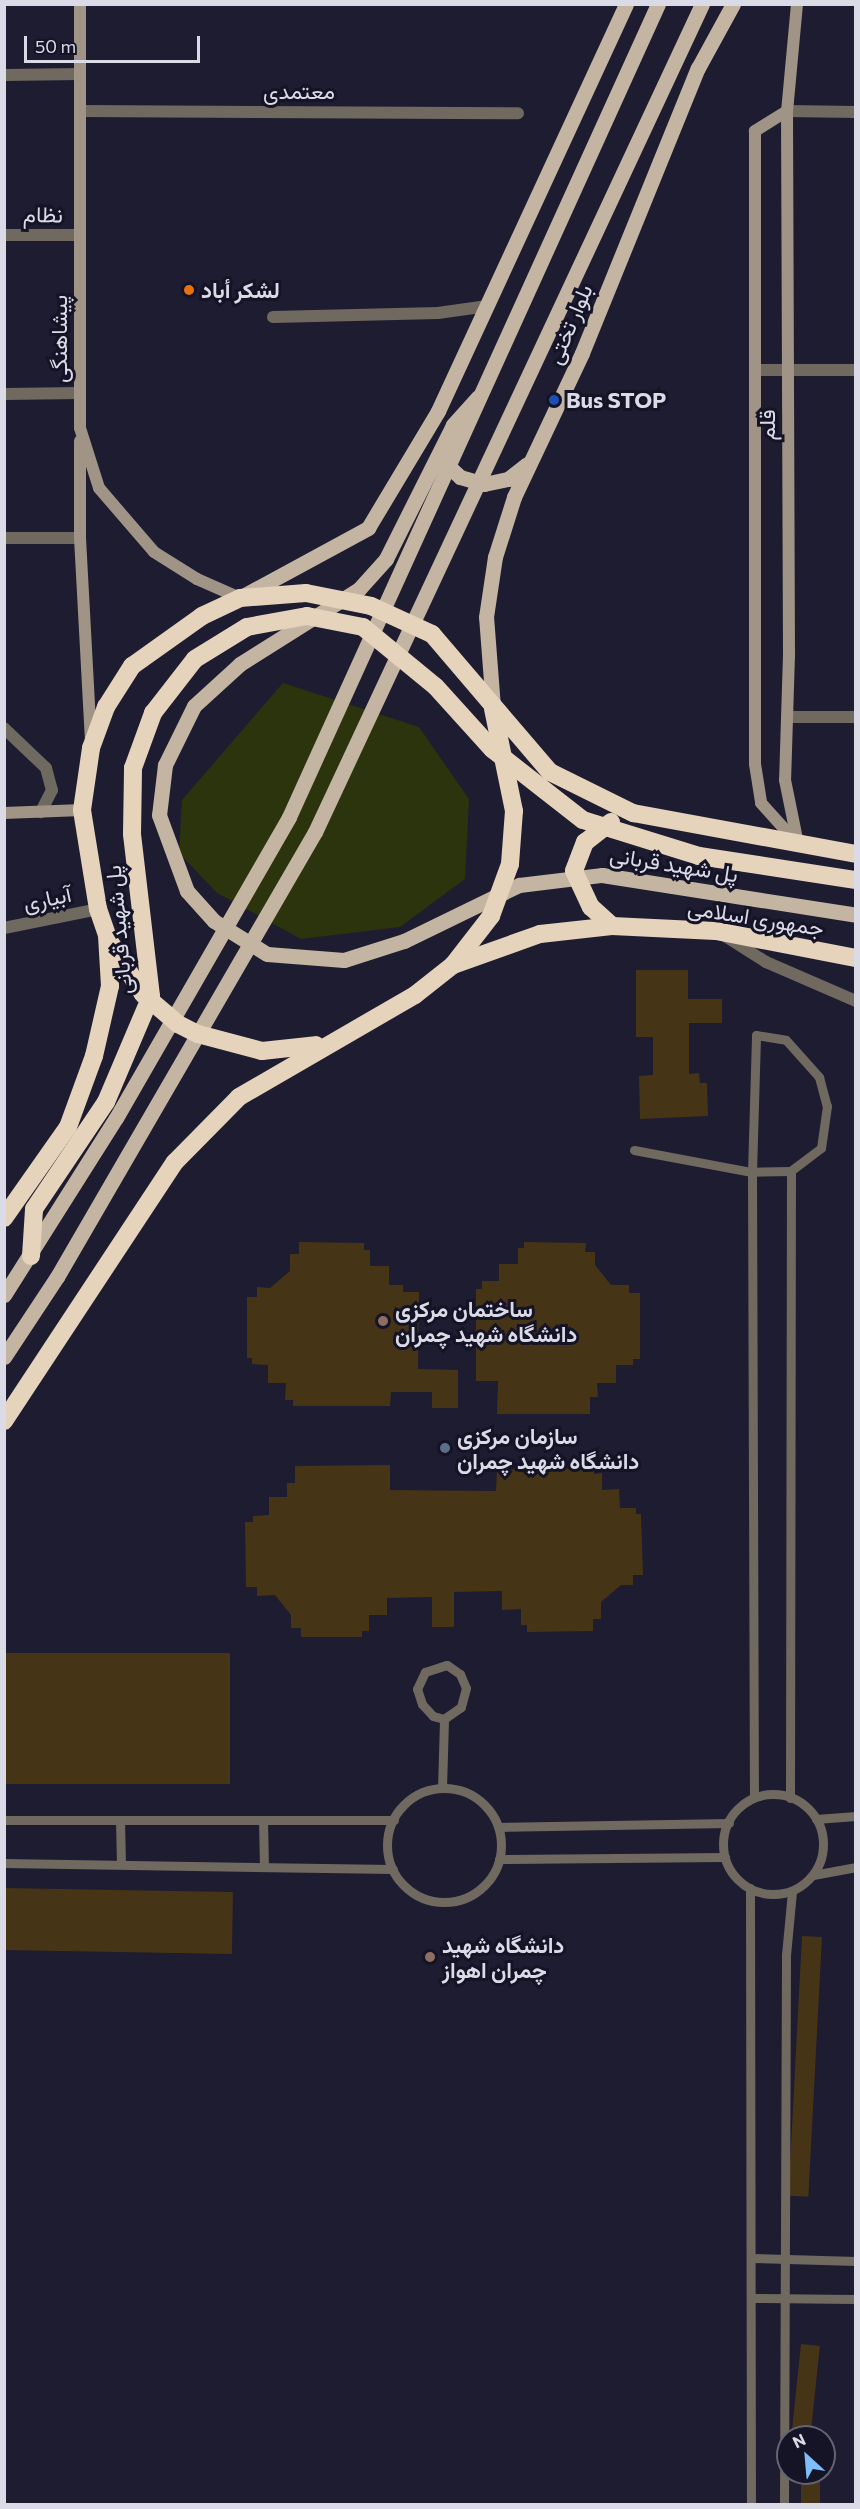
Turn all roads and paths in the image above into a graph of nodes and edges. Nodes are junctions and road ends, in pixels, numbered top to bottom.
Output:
1 (80, 4) edge
2 (626, 4) edge
3 (658, 4) edge
4 (702, 4) edge
5 (734, 4) edge
6 (797, 4) edge
7 (80, 74) junction
8 (4, 75) edge
9 (80, 111) junction
10 (787, 111) junction
11 (855, 112) edge
12 (518, 113) dead end
13 (4, 234) edge
14 (80, 235) junction
15 (488, 306) junction
16 (273, 317) dead end
17 (788, 369) junction
18 (755, 370) junction
19 (855, 370) edge
20 (488, 386) junction
21 (80, 393) junction
22 (4, 394) edge
23 (438, 411) junction
24 (80, 428) junction
25 (535, 453) junction
26 (4, 538) edge
27 (80, 538) junction
28 (240, 598) junction
29 (493, 707) junction
30 (787, 717) junction
31 (855, 717) edge
32 (4, 728) edge
33 (91, 748) junction
34 (82, 810) junction
35 (41, 812) junction
36 (4, 813) edge
37 (633, 813) junction
38 (798, 844) junction
39 (855, 854) edge
40 (855, 880) edge
41 (98, 909) junction
42 (855, 915) edge
43 (612, 926) junction
44 (4, 928) edge
45 (716, 931) junction
46 (107, 934) junction
47 (855, 958) edge
48 (453, 965) junction
49 (855, 1001) edge
50 (328, 1042) junction
51 (634, 1150) dead end
52 (791, 1171) junction
53 (752, 1172) junction
54 (4, 1218) edge
55 (31, 1256) junction
56 (4, 1294) edge
57 (4, 1357) edge
58 (4, 1421) edge
59 (444, 1719) junction
60 (442, 1788) junction
61 (754, 1797) junction
62 (790, 1798) junction
63 (855, 1816) edge
64 (816, 1819) junction
65 (4, 1820) edge
66 (120, 1820) junction
67 (263, 1820) junction
68 (394, 1820) junction
69 (729, 1823) junction
70 (498, 1827) junction
71 (725, 1857) junction
72 (499, 1859) junction
73 (4, 1863) edge
74 (121, 1864) junction
75 (264, 1867) junction
76 (855, 1867) edge
77 (393, 1869) junction
78 (813, 1875) junction
79 (750, 1888) junction
80 (792, 1892) junction
81 (751, 2258) junction
82 (785, 2259) junction
83 (855, 2260) edge
84 (751, 2298) junction
85 (785, 2298) junction
86 (855, 2299) edge
87 (751, 2505) edge
88 (784, 2505) edge

1 - 7 street, پیشاهنگی
2 - 15 main road
3 - 20 main road, پل شهید قربانی
4 - 57 main road
5 - 25 main road, بلوار تختی
6 - 10 street, قلم
7 - 8 street
7 - 9 street, پیشاهنگی
9 - 12 street, معتمدی
9 - 14 street, پیشاهنگی
10 - 11 street
10 - 17 street, قلم
10 - 18 street
13 - 14 street, نظام
14 - 21 street, پیشاهنگی
15 - 16 street
15 - 23 main road
17 - 18 street
17 - 19 street
17 - 30 street, قلم
18 - 38 street
20 - 42 main road, پل شهید قربانی
20 - 55 main road, پل شهید قربانی
21 - 22 street
21 - 24 street, پیشاهنگی
23 - 25 main road
23 - 28 main road
24 - 27 street
24 - 28 street, پیشاهنگی
25 - 29 main road, بلوار تختی
26 - 27 street
27 - 33 street
28 - 29 highway
28 - 33 highway
29 - 37 highway
29 - 48 highway
30 - 31 street
30 - 38 street, قلم
32 - 35 street
33 - 34 highway
34 - 35 street
34 - 41 highway
35 - 36 street
37 - 38 highway
37 - 43 highway
38 - 39 highway
40 - 55 highway, پل شهید قربانی
41 - 44 street, آبیاری
41 - 46 highway
43 - 45 highway, جمهوری اسلامی
43 - 48 highway, جمهوری اسلامی
45 - 47 highway, جمهوری اسلامی
45 - 49 street
46 - 50 highway
46 - 54 highway
48 - 50 highway
50 - 58 highway
51 - 53 lane
52 - 53 lane
52 - 53 lane
52 - 62 lane
53 - 61 lane
55 - 56 main road
59 - 59 lane
59 - 60 lane
60 - 68 lane
60 - 70 lane
61 - 62 lane
61 - 69 lane
62 - 64 lane
63 - 64 lane
64 - 78 lane
65 - 66 lane
66 - 67 lane
66 - 74 lane
67 - 68 lane
67 - 75 lane
68 - 77 lane
69 - 70 lane
69 - 71 lane
70 - 72 lane
71 - 72 lane
71 - 79 lane
72 - 77 lane
73 - 74 lane
74 - 75 lane
75 - 77 lane
76 - 78 lane
78 - 80 lane
79 - 80 lane
79 - 81 lane
80 - 82 lane
81 - 82 lane
81 - 84 lane
82 - 83 lane
82 - 85 lane
84 - 85 lane
84 - 87 lane
85 - 86 lane
85 - 88 lane

